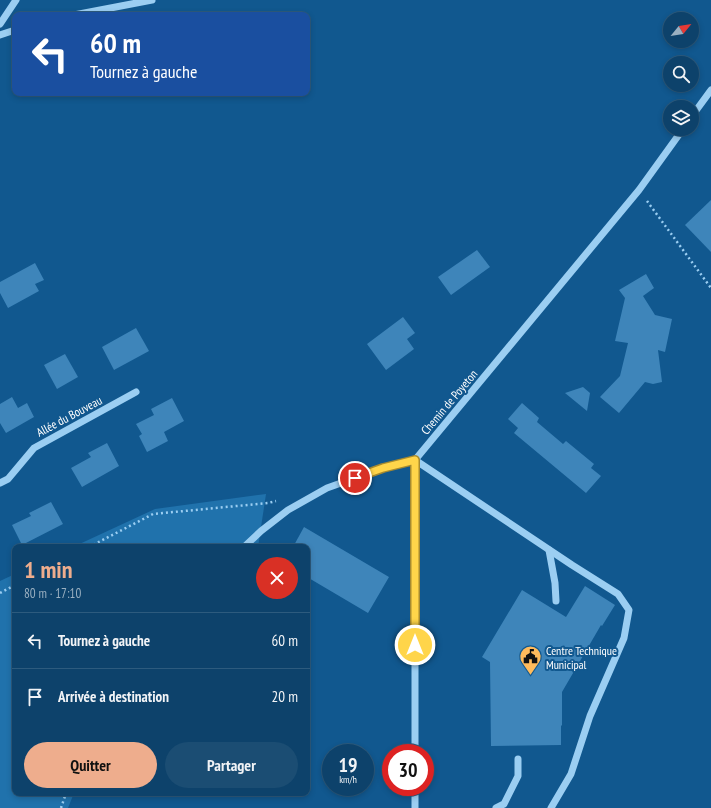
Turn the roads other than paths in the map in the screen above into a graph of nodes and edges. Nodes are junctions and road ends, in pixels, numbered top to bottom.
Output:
1 (16, 0) edge
2 (152, 0) edge
3 (90, 12) edge
4 (0, 24) edge
5 (12, 31) edge
6 (0, 34) edge
7 (711, 90) edge
8 (699, 106) edge
9 (678, 136) edge
10 (136, 392) dead end
11 (415, 460) junction
12 (0, 483) edge
13 (247, 544) edge
14 (549, 550) junction
15 (556, 601) dead end
16 (415, 744) edge
17 (518, 759) dead end
18 (415, 796) edge
19 (415, 808) edge
20 (496, 808) edge
21 (551, 808) edge

1 - 4 street
2 - 3 street
5 - 6 street
7 - 8 street
9 - 11 street, Chemin de Poyeton
10 - 12 street, Allée du Bouveau
11 - 13 street
11 - 14 street
11 - 16 street
14 - 15 street
14 - 21 street
17 - 20 street
18 - 19 street

